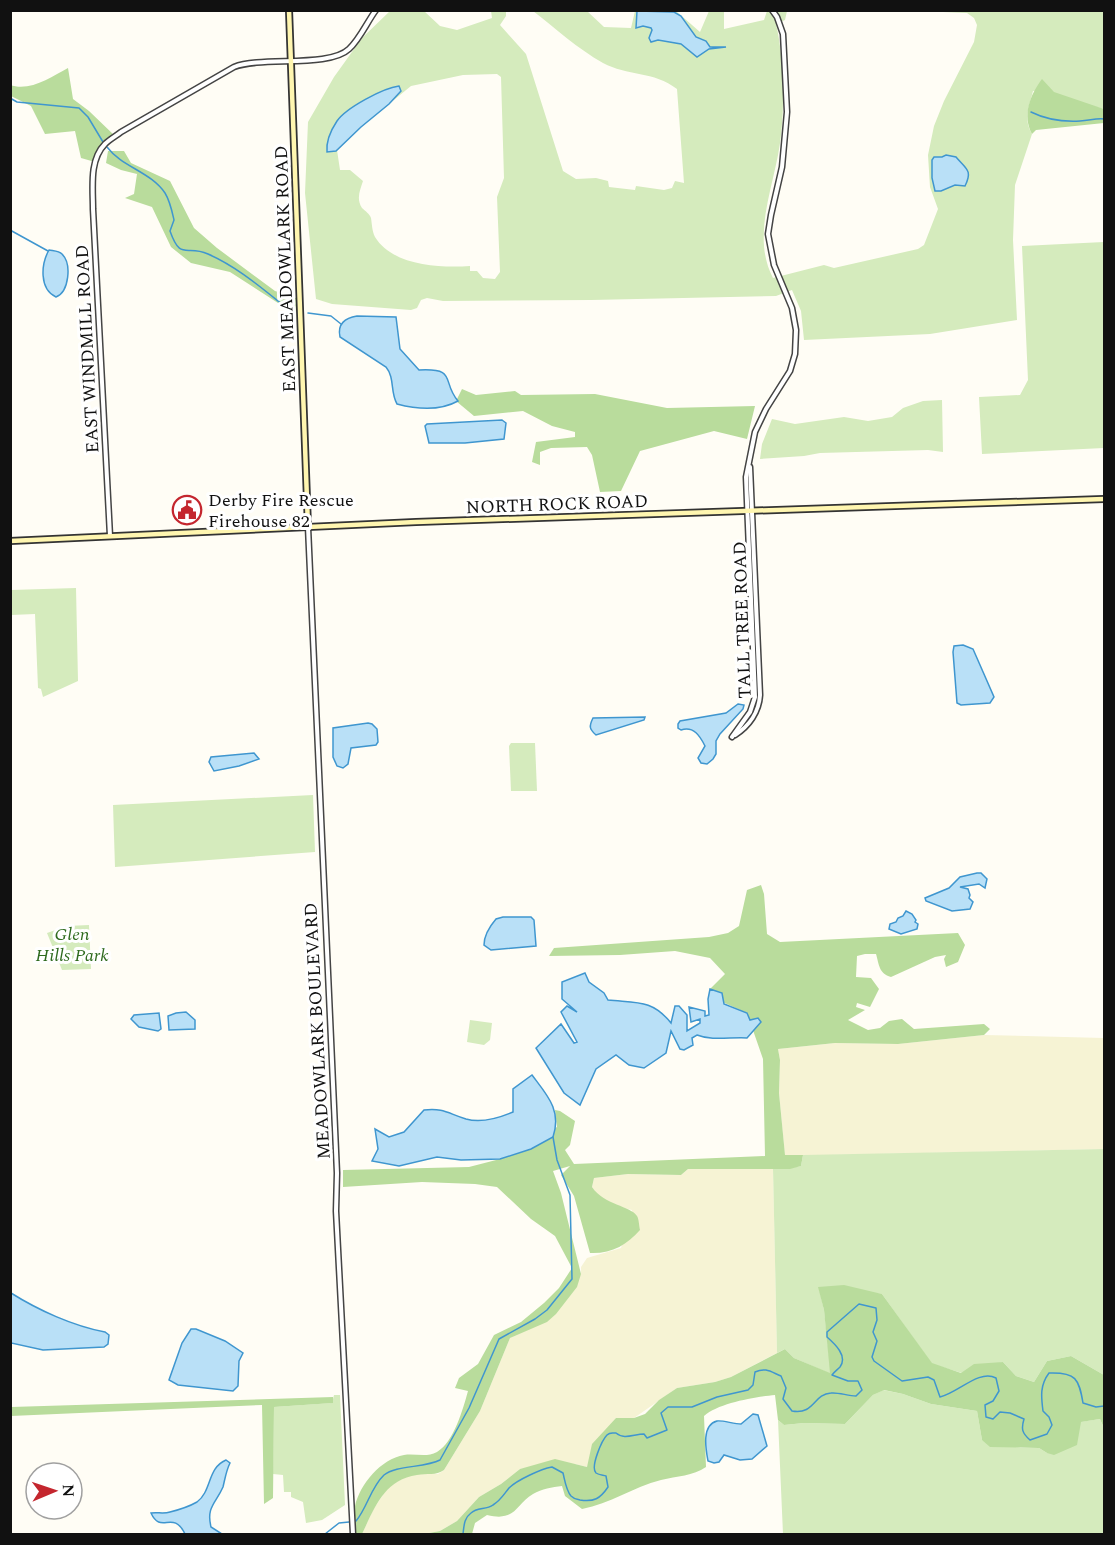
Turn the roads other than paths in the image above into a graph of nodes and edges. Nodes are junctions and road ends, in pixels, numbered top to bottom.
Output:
1 (289, 10) edge
2 (376, 10) edge
3 (772, 10) edge
4 (291, 61) junction
5 (1104, 499) edge
6 (750, 511) junction
7 (308, 527) junction
8 (110, 536) junction
9 (10, 541) edge
10 (353, 1534) edge

1 - 4 main road, EAST MEADOWLARK ROAD
2 - 4 street
3 - 6 street, TALL TREE ROAD
4 - 7 main road, EAST MEADOWLARK ROAD
4 - 8 street, EAST WINDMILL ROAD
5 - 6 main road, NORTH ROCK ROAD
6 - 6 street, TALL TREE ROAD
6 - 7 main road, NORTH ROCK ROAD
7 - 8 main road, NORTH ROCK ROAD
7 - 10 street, MEADOWLARK BOULEVARD
8 - 9 main road, NORTH ROCK ROAD

